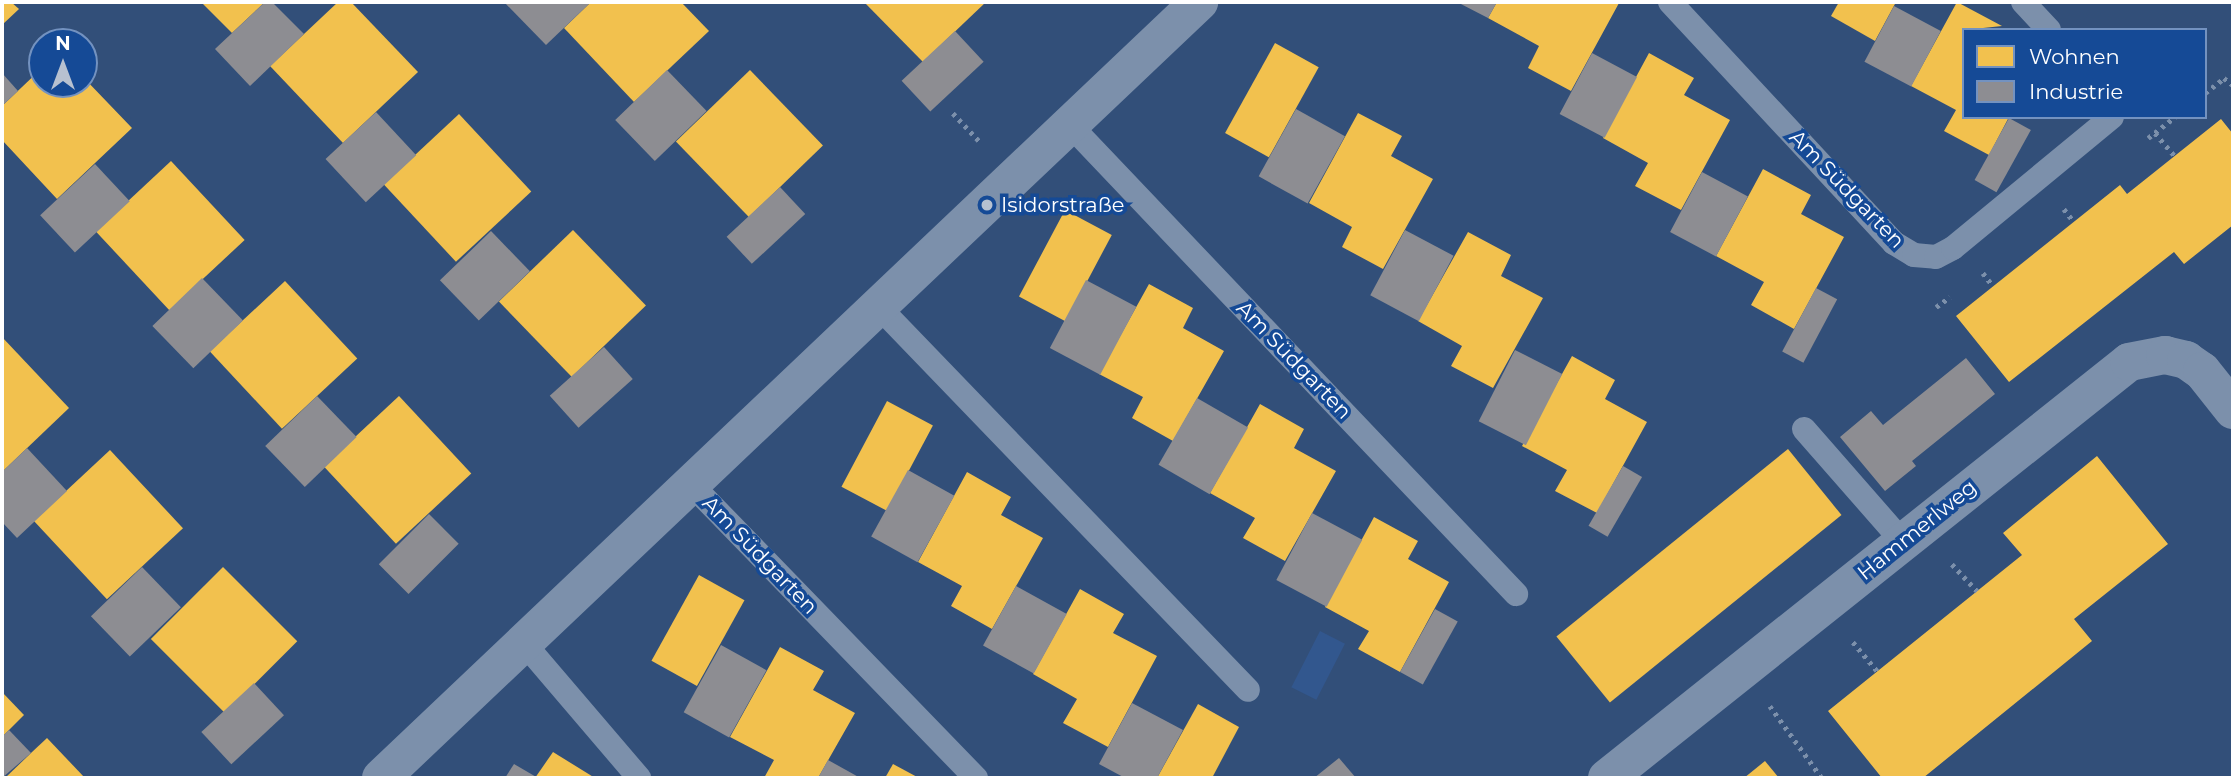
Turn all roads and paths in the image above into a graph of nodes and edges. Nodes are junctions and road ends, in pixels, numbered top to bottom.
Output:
1 (1199, 2) edge
2 (1670, 2) edge
3 (2023, 2) edge
4 (2047, 28) edge
5 (2232, 87) edge
6 (2207, 91) edge
7 (953, 113) dead end
8 (2110, 119) edge
9 (1071, 126) junction
10 (2155, 133) dead end
11 (989, 151) dead end
12 (2175, 156) dead end
13 (2062, 207) dead end
14 (2074, 222) dead end
15 (1982, 271) dead end
16 (1993, 286) dead end
17 (878, 306) junction
18 (2233, 410) edge
19 (1804, 429) dead end
20 (690, 483) junction
21 (1903, 542) junction
22 (1943, 554) dead end
23 (1977, 591) dead end
24 (1517, 594) dead end
25 (1846, 633) dead end
26 (523, 642) junction
27 (1877, 671) dead end
28 (1248, 690) dead end
29 (1764, 699) dead end
30 (381, 778) edge
31 (639, 778) edge
32 (976, 778) edge
33 (1606, 778) edge
34 (1822, 778) edge

1 - 9 street, Am Südgarten
2 - 8 lane, Am Südgarten
3 - 4 lane
5 - 6 path
7 - 11 path
9 - 17 street, Am Südgarten
9 - 24 lane, Am Südgarten
10 - 12 path
13 - 14 path
15 - 16 path
17 - 20 street, Am Südgarten
17 - 28 lane
18 - 21 street, Hammerlweg
19 - 21 lane
20 - 26 street, Am Südgarten
20 - 32 lane, Am Südgarten
21 - 33 street, Hammerlweg
22 - 23 path
25 - 27 path
26 - 30 street, Am Südgarten
26 - 31 lane
29 - 34 path

